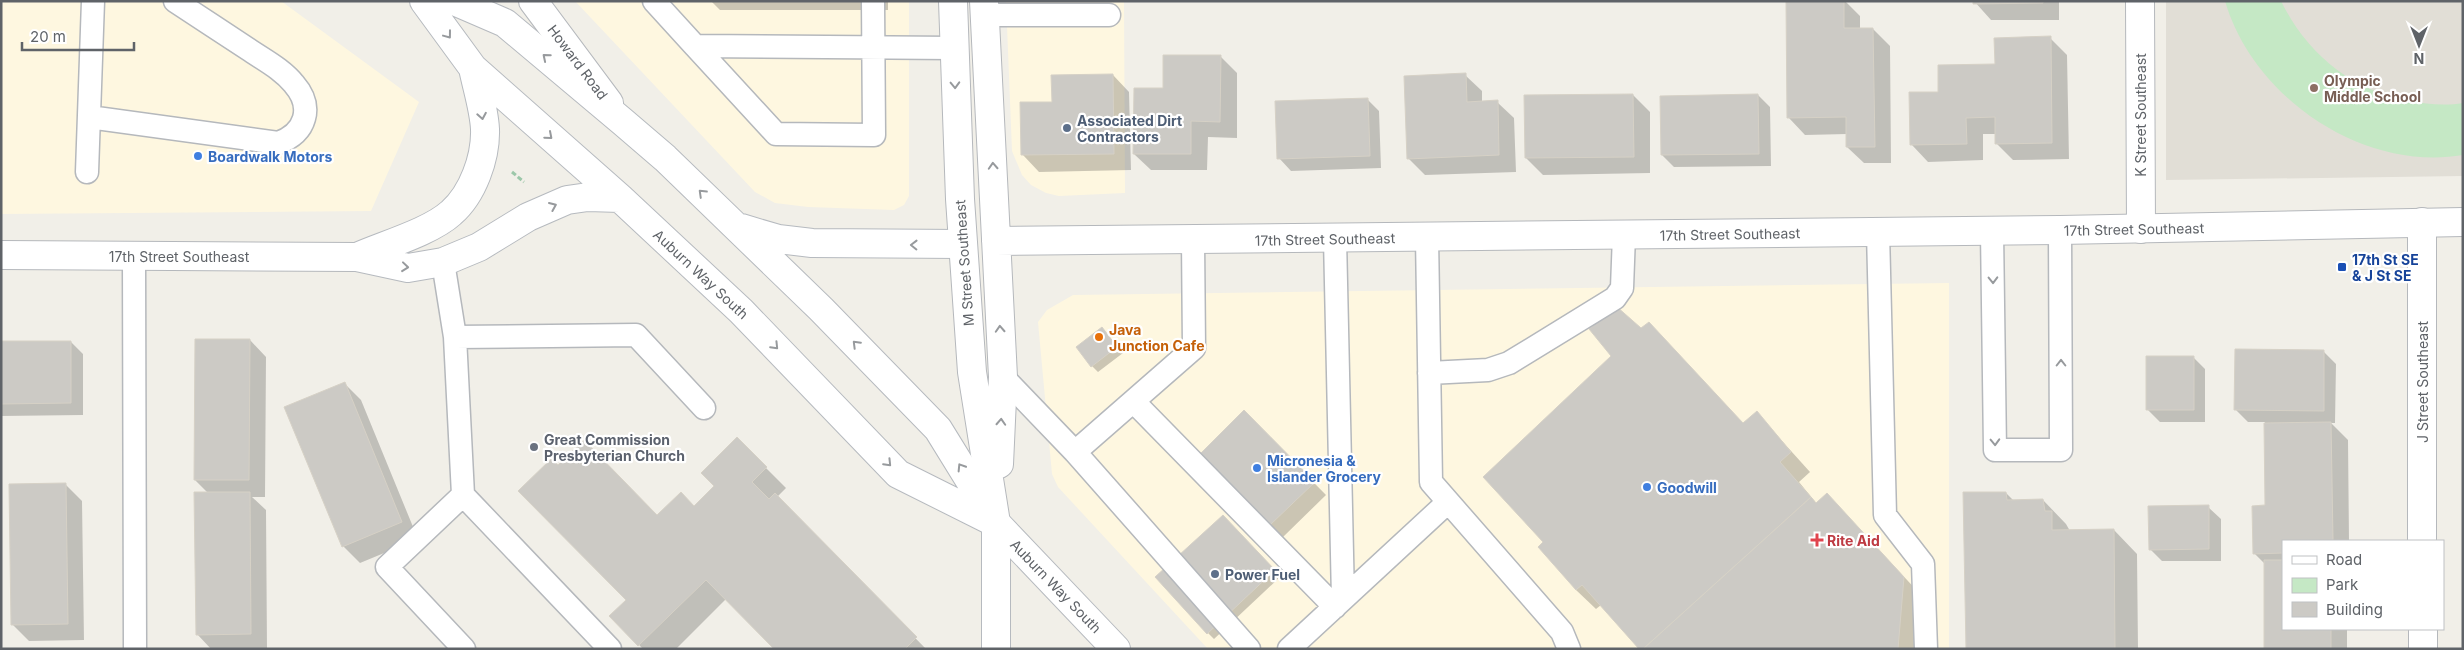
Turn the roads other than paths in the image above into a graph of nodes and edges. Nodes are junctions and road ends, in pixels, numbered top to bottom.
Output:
1 (93, 1) edge
2 (175, 1) edge
3 (424, 1) edge
4 (454, 1) edge
5 (533, 1) edge
6 (654, 1) edge
7 (873, 1) edge
8 (953, 1) edge
9 (2140, 1) edge
10 (984, 8) edge
11 (1108, 15) dead end
12 (695, 46) junction
13 (872, 46) junction
14 (954, 48) junction
15 (474, 68) junction
16 (88, 117) junction
17 (623, 122) junction
18 (87, 172) dead end
19 (620, 198) junction
20 (2422, 222) junction
21 (2463, 222) edge
22 (737, 227) junction
23 (2141, 229) junction
24 (2060, 230) junction
25 (1992, 231) junction
26 (1878, 232) junction
27 (1624, 235) junction
28 (1427, 237) junction
29 (1335, 238) junction
30 (1193, 240) junction
31 (996, 241) junction
32 (962, 244) junction
33 (1, 255) edge
34 (134, 257) junction
35 (357, 257) junction
36 (443, 262) junction
37 (455, 337) junction
38 (1429, 373) junction
39 (1003, 377) junction
40 (1134, 402) junction
41 (704, 408) dead end
42 (1075, 452) junction
43 (463, 495) junction
44 (1448, 502) junction
45 (996, 523) junction
46 (2422, 540) edge
47 (1339, 603) junction
48 (2423, 630) edge
49 (601, 646) edge
50 (135, 649) edge
51 (464, 649) edge
52 (996, 649) edge
53 (1116, 649) edge
54 (1249, 649) edge
55 (1289, 649) edge
56 (1569, 649) edge
57 (1926, 649) edge
58 (2423, 649) edge

1 - 16 lane
2 - 16 lane
3 -> 15 street, Auburn Way South
17 -> 4 street, Auburn Way South
5 - 17 street, Howard Road
6 - 12 lane
7 - 13 lane
8 - 14 street, M Street Southeast
9 - 23 street, K Street Southeast
10 - 11 lane
31 -> 10 street, M Street Southeast
12 - 13 lane
12 - 13 lane
13 - 14 lane
14 -> 32 street, M Street Southeast
15 -> 19 street, Auburn Way South
15 -> 35 street
16 - 18 lane
22 -> 17 street, Auburn Way South
36 -> 19 street
19 -> 45 street, Auburn Way South
20 - 21 street, 17th Street Southeast
20 - 23 street, 17th Street Southeast
20 - 46 street, J Street Southeast
32 -> 22 street
45 -> 22 street, Auburn Way South
23 - 24 street, 17th Street Southeast
24 - 25 street, 17th Street Southeast
25 -> 24 lane
25 - 26 street, 17th Street Southeast
26 - 27 street, 17th Street Southeast
26 - 57 lane
27 - 28 street, 17th Street Southeast
27 - 38 lane
28 - 29 street, 17th Street Southeast
28 - 38 lane
29 - 30 street, 17th Street Southeast
29 - 47 lane
30 - 31 street, 17th Street Southeast
30 - 40 lane
39 -> 31 street, M Street Southeast
32 - 45 street, M Street Southeast
33 - 34 street, 17th Street Southeast
34 - 35 street, 17th Street Southeast
34 - 50 lane
35 -> 36 street
36 - 37 lane
37 - 41 lane
37 - 43 lane
38 - 44 lane
39 - 42 lane
45 -> 39 street, M Street Southeast
40 - 42 lane
40 - 47 lane
42 - 54 lane
43 - 49 lane
43 - 51 lane
44 - 47 lane
44 - 56 lane
45 - 52 street, M Street Southeast
45 - 53 street, Auburn Way South
47 - 55 lane
48 - 58 street

